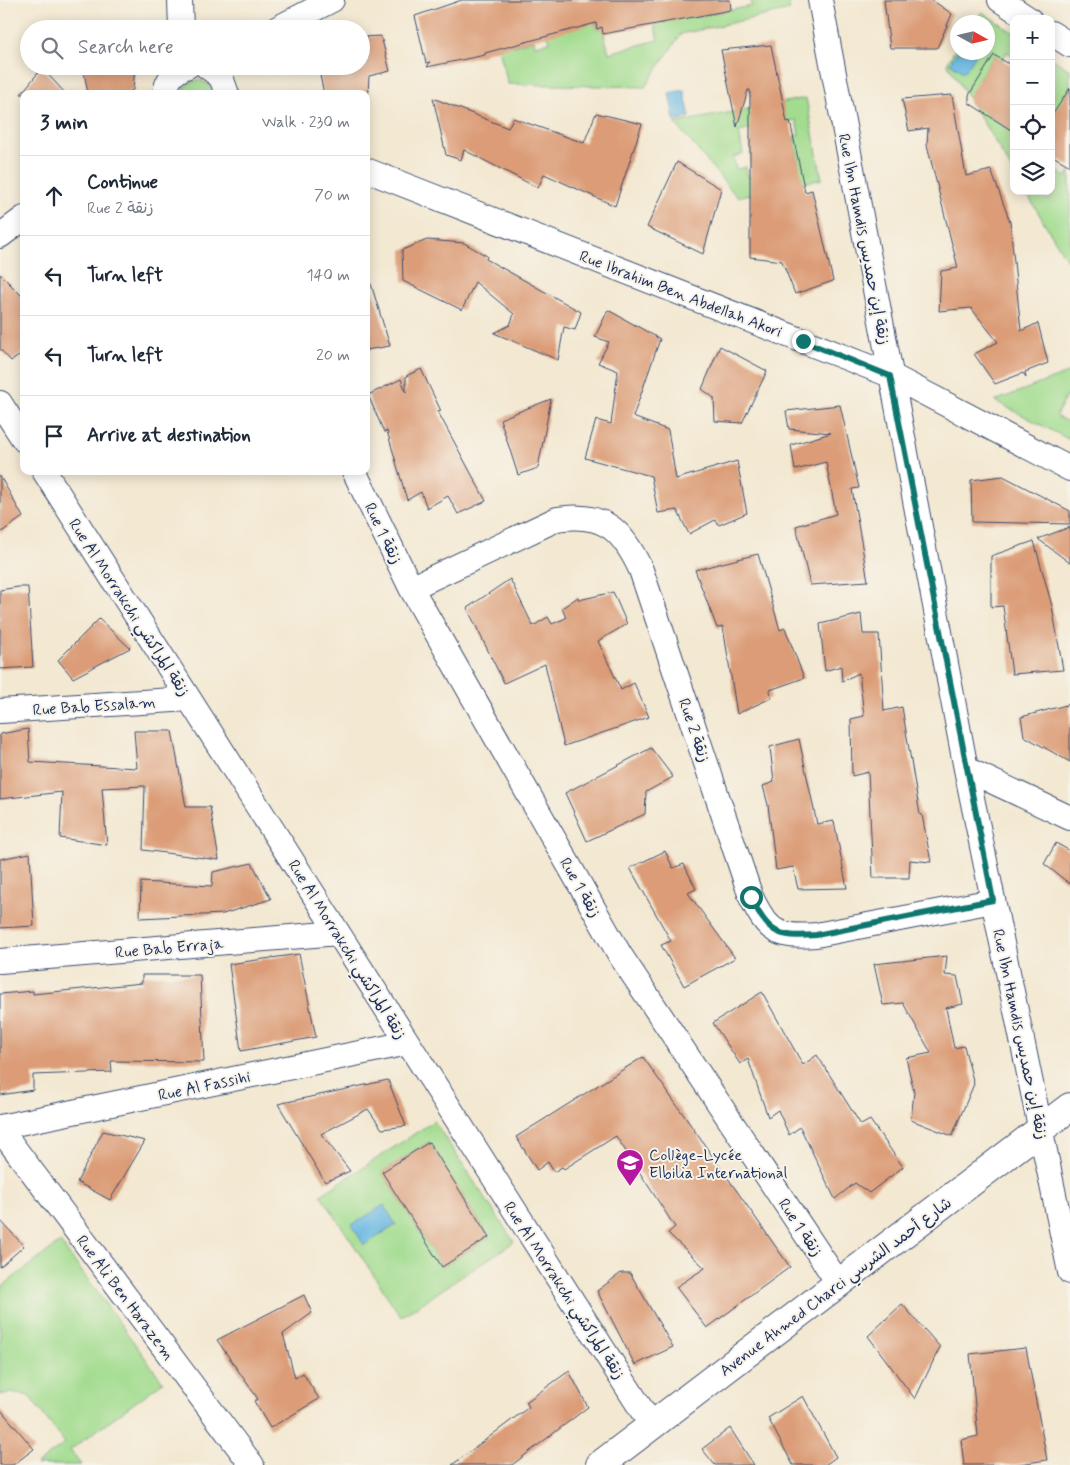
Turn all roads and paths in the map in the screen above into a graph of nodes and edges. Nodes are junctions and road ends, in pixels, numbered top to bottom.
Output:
1 (180, 0) edge
2 (332, 0) edge
3 (820, 0) edge
4 (1000, 0) edge
5 (1023, 15) edge
6 (181, 20) edge
7 (293, 20) edge
8 (1055, 36) edge
9 (1070, 45) edge
10 (173, 75) edge
11 (219, 75) edge
12 (166, 90) edge
13 (226, 90) edge
14 (370, 172) edge
15 (20, 221) edge
16 (0, 236) edge
17 (890, 376) junction
18 (0, 402) edge
19 (20, 434) edge
20 (1070, 469) edge
21 (47, 475) edge
22 (356, 475) edge
23 (411, 588) junction
24 (189, 698) junction
25 (0, 711) edge
26 (966, 769) junction
27 (1070, 818) edge
28 (993, 900) junction
29 (338, 934) junction
30 (0, 962) edge
31 (408, 1043) junction
32 (1070, 1107) edge
33 (0, 1128) edge
34 (1040, 1128) junction
35 (1070, 1272) edge
36 (839, 1284) junction
37 (652, 1426) junction
38 (252, 1465) edge
39 (600, 1465) edge

1 - 6 street
2 - 7 street
3 - 17 street, Rue Ibn Hamdis زنقة إبن حمديس
4 - 5 street
8 - 9 street
10 - 12 street
11 - 13 street
14 - 17 street, Rue Ibrahim Ben Abdellah Akori
15 - 16 street
17 - 20 street, Rue Ibrahim Ben Abdellah Akori
17 - 26 street, Rue Ibn Hamdis زنقة إبن حمديس
18 - 19 street
21 - 24 street, Rue Al Morrakchi زنقة المراكشي
22 - 23 street, Rue 1 زنقة
23 - 28 street, Rue 2 زنقة
23 - 36 street, Rue 1 زنقة
24 - 25 street, Rue Bab Essalam
24 - 29 street, Rue Al Morrakchi زنقة المراكشي
26 - 27 street
26 - 28 street, Rue Ibn Hamdis زنقة إبن حمديس
28 - 34 street, Rue Ibn Hamdis زنقة إبن حمديس
29 - 30 street, Rue Bab Erraja
29 - 31 street, Rue Al Morrakchi زنقة المراكشي
31 - 33 street, Rue Al Fassihi
31 - 37 street, Rue Al Morrakchi زنقة المراكشي
32 - 34 street, Avenue Ahmed Charci شارع أحمد الشرسي
33 - 38 street, Rue Ali Ben Harazem
34 - 35 street, Rue Ibn Hamdis زنقة إبن حمديس
34 - 36 street, Avenue Ahmed Charci شارع أحمد الشرسي
36 - 37 street, Avenue Ahmed Charci شارع أحمد الشرسي
37 - 39 street, Avenue Ahmed Charci شارع أحمد الشرسي

